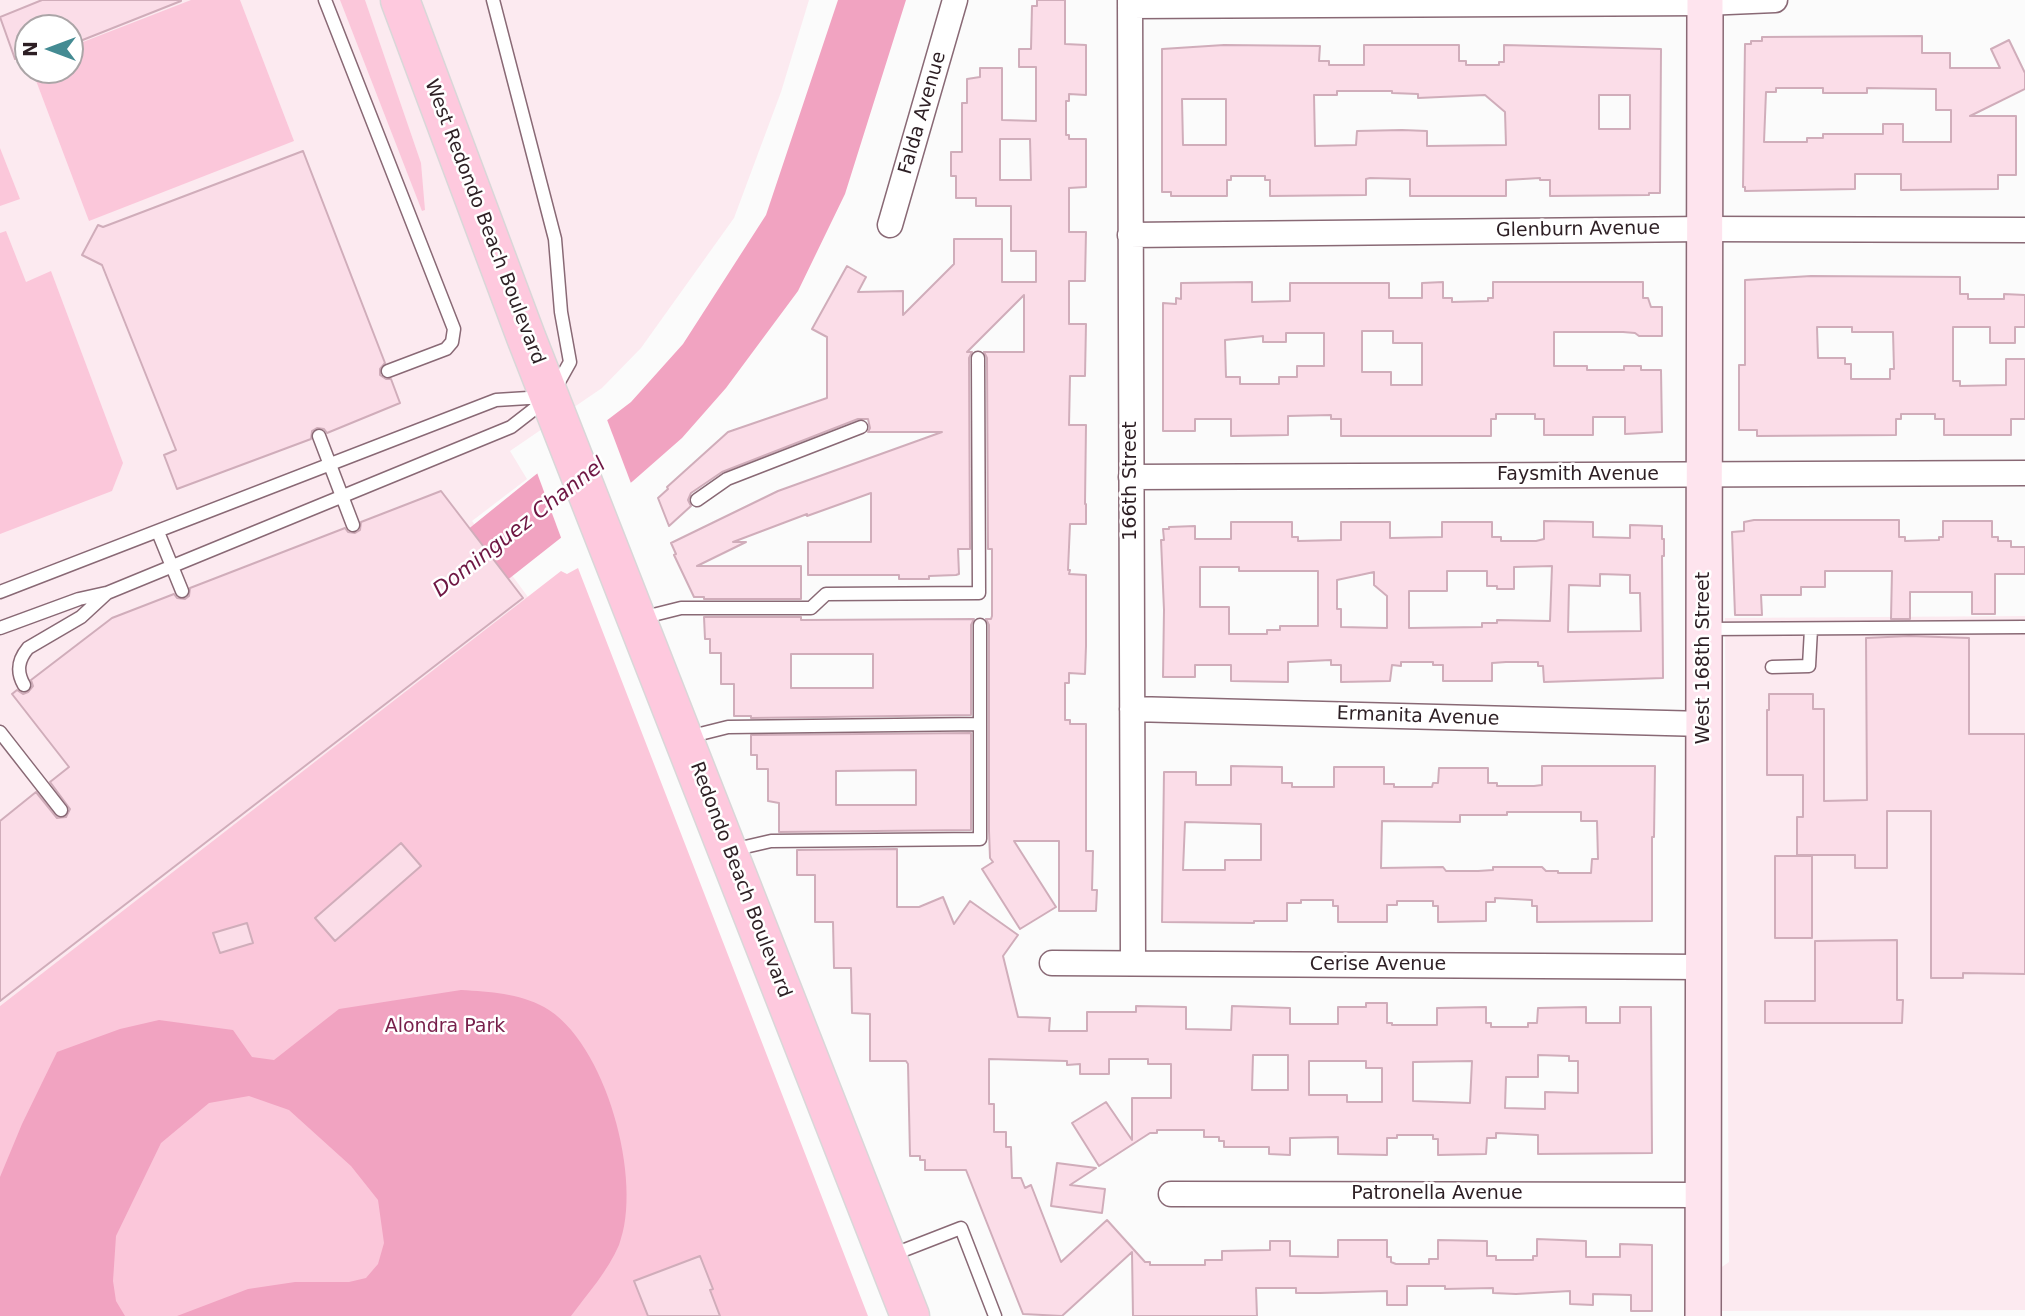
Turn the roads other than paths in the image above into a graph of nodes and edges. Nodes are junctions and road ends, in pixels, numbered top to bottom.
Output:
1 (325, 0) edge
2 (400, 0) edge
3 (493, 0) edge
4 (955, 0) edge
5 (1775, 0) edge
6 (1705, 1) edge
7 (1130, 3) edge
8 (890, 225) dead end
9 (1704, 229) junction
10 (2025, 230) edge
11 (1130, 235) junction
12 (978, 358) dead end
13 (388, 372) dead end
14 (551, 396) junction
15 (861, 427) dead end
16 (319, 436) dead end
17 (569, 443) joint
18 (330, 465) junction
19 (2025, 473) edge
20 (1704, 475) junction
21 (1131, 477) junction
22 (342, 497) junction
23 (697, 500) dead end
24 (354, 525) dead end
25 (158, 531) junction
26 (173, 568) junction
27 (182, 591) dead end
28 (1, 593) edge
29 (107, 593) junction
30 (637, 619) junction
31 (980, 625) dead end
32 (2025, 627) edge
33 (0, 628) edge
34 (1704, 629) junction
35 (1811, 629) junction
36 (1772, 667) dead end
37 (24, 685) dead end
38 (1132, 709) junction
39 (980, 724) junction
40 (1704, 724) junction
41 (0, 732) edge
42 (684, 738) junction
43 (61, 810) dead end
44 (728, 851) junction
45 (1052, 963) dead end
46 (1133, 963) junction
47 (1703, 967) junction
48 (1171, 1194) dead end
49 (1703, 1195) junction
50 (887, 1256) junction
51 (910, 1316) edge
52 (995, 1316) edge
53 (1703, 1316) edge

1 - 13 lane
2 - 14 main road, West Redondo Beach Boulevard
3 - 14 lane
4 - 8 street, Falda Avenue
5 - 6 street
6 - 7 street
6 - 9 street, West 168th Street
7 - 11 street, 166th Street
9 - 10 street, Glenburn Avenue
9 - 11 street, Glenburn Avenue
9 - 20 street, West 168th Street
11 - 21 street, 166th Street
12 - 30 lane
14 - 17 main road, West Redondo Beach Boulevard
14 - 18 lane
14 - 22 lane
15 - 23 lane
16 - 18 lane
17 - 30 main road, Redondo Beach Boulevard
18 - 22 lane
18 - 25 lane
19 - 20 street, Faysmith Avenue
20 - 21 street, Faysmith Avenue
20 - 34 street, West 168th Street
21 - 38 street, 166th Street
22 - 24 lane
22 - 26 lane
25 - 26 lane
25 - 28 lane
26 - 27 lane
26 - 29 lane
29 - 33 lane
29 - 37 lane
30 - 42 main road, Redondo Beach Boulevard
31 - 39 lane
32 - 35 lane
34 - 35 lane
34 - 40 street, West 168th Street
35 - 36 lane
38 - 40 street, Ermanita Avenue
38 - 46 street, 166th Street
39 - 42 lane
39 - 44 lane
40 - 47 street, West 168th Street
41 - 43 lane
42 - 44 main road, Redondo Beach Boulevard
44 - 50 main road, Redondo Beach Boulevard
45 - 46 street, Cerise Avenue
46 - 47 street, Cerise Avenue
47 - 49 street, West 168th Street
48 - 49 street, Patronella Avenue
49 - 53 street, West 168th Street
50 - 51 main road, Redondo Beach Boulevard
50 - 52 lane

